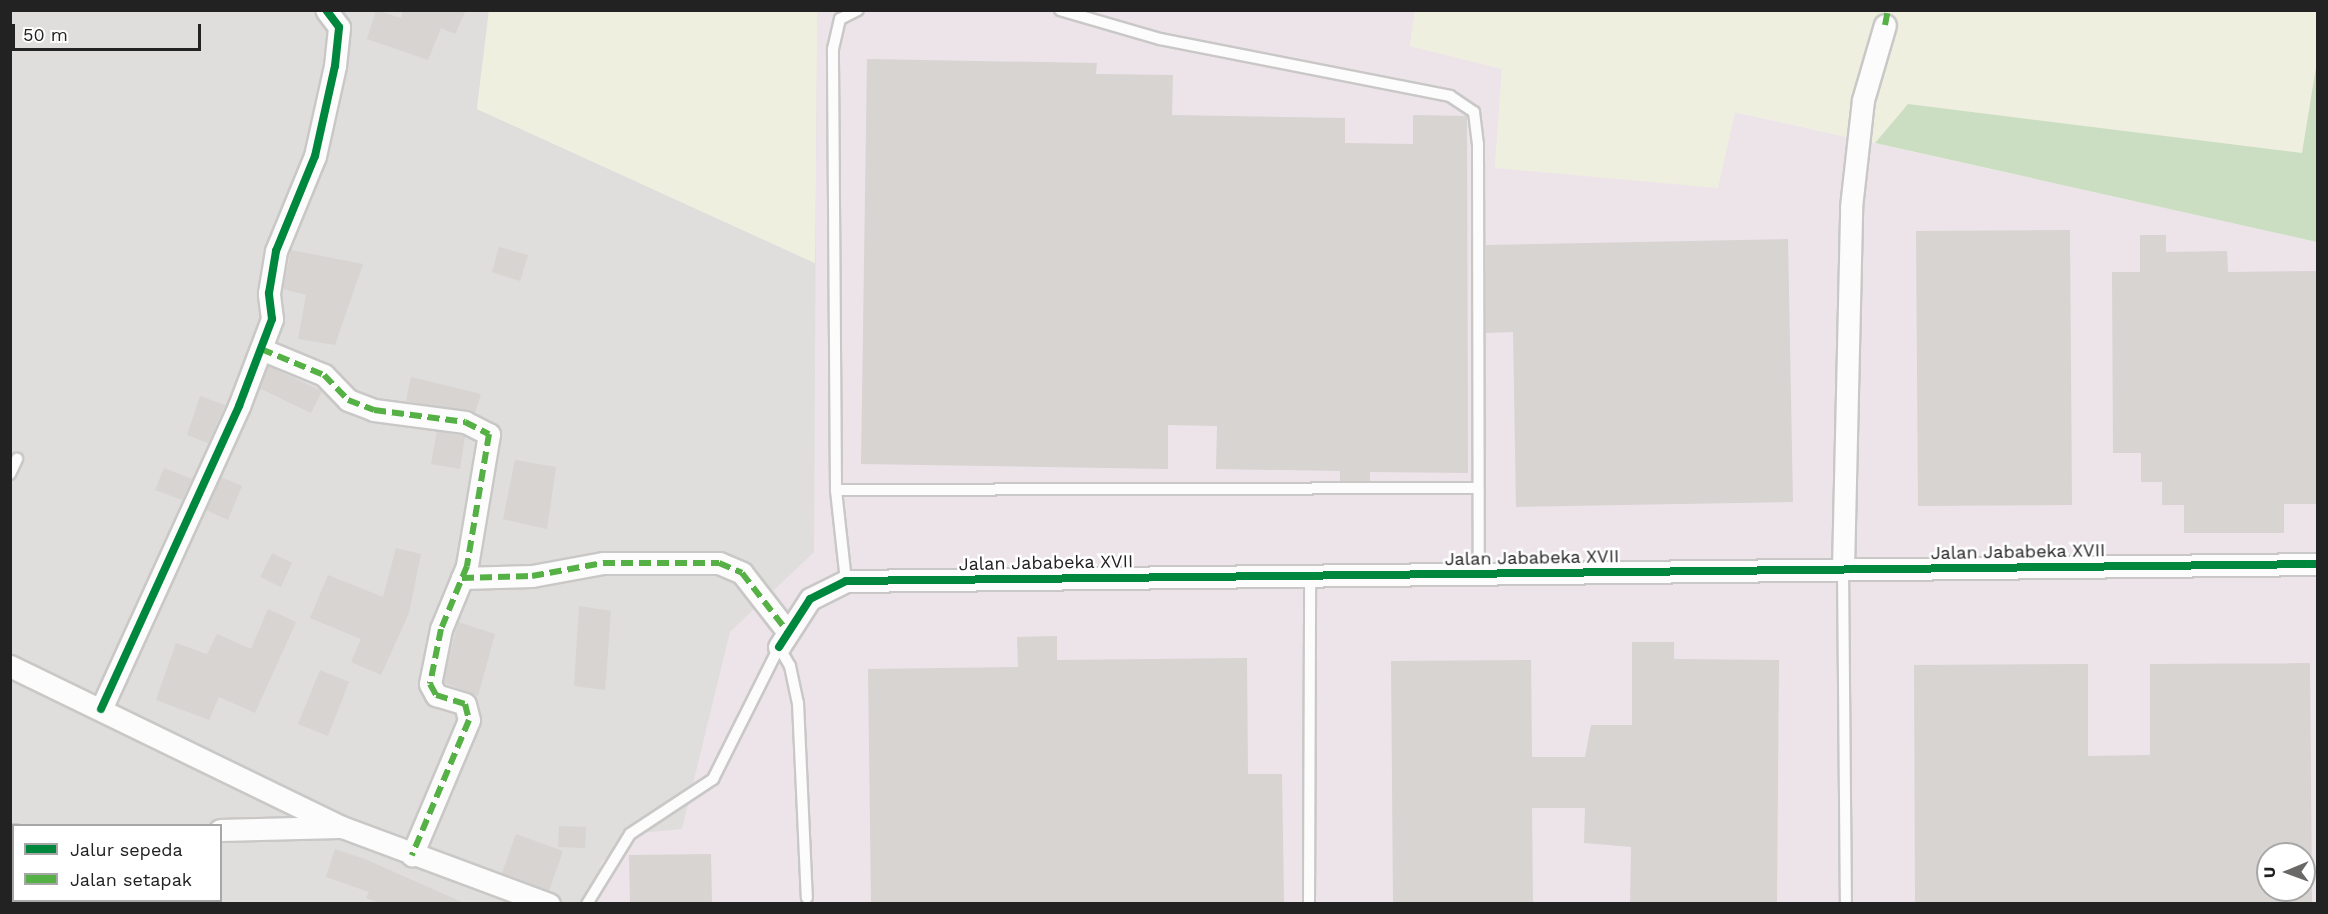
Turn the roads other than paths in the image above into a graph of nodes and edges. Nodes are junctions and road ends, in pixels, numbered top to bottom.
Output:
1 (326, 10) edge
2 (858, 10) edge
3 (1060, 10) edge
4 (1885, 25) dead end
5 (261, 349) junction
6 (17, 459) dead end
7 (10, 474) edge
8 (1478, 488) junction
9 (836, 490) junction
10 (2318, 564) edge
11 (1843, 569) junction
12 (1479, 573) junction
13 (1310, 575) junction
14 (462, 578) junction
15 (846, 581) junction
16 (783, 639) junction
17 (10, 666) edge
18 (101, 709) junction
19 (342, 827) junction
20 (222, 830) edge
21 (412, 855) junction
22 (807, 898) dead end
23 (549, 903) edge
24 (587, 903) edge
25 (1309, 903) edge
26 (1846, 903) edge

1 - 5 street
2 - 9 lane
3 - 8 lane
4 - 11 street
5 - 14 street
5 - 18 street
6 - 7 lane
8 - 9 lane
8 - 12 lane
9 - 15 lane
10 - 11 street, Jalan Jababeka XVII
11 - 12 street, Jalan Jababeka XVII
11 - 26 lane
12 - 13 street, Jalan Jababeka XVII
13 - 15 street, Jalan Jababeka XVII
13 - 25 lane
14 - 16 street
14 - 21 street
15 - 16 street, Jalan Jababeka XVII
16 - 22 lane
16 - 24 lane
17 - 18 street
18 - 19 street
19 - 20 street
19 - 21 street
21 - 23 street

